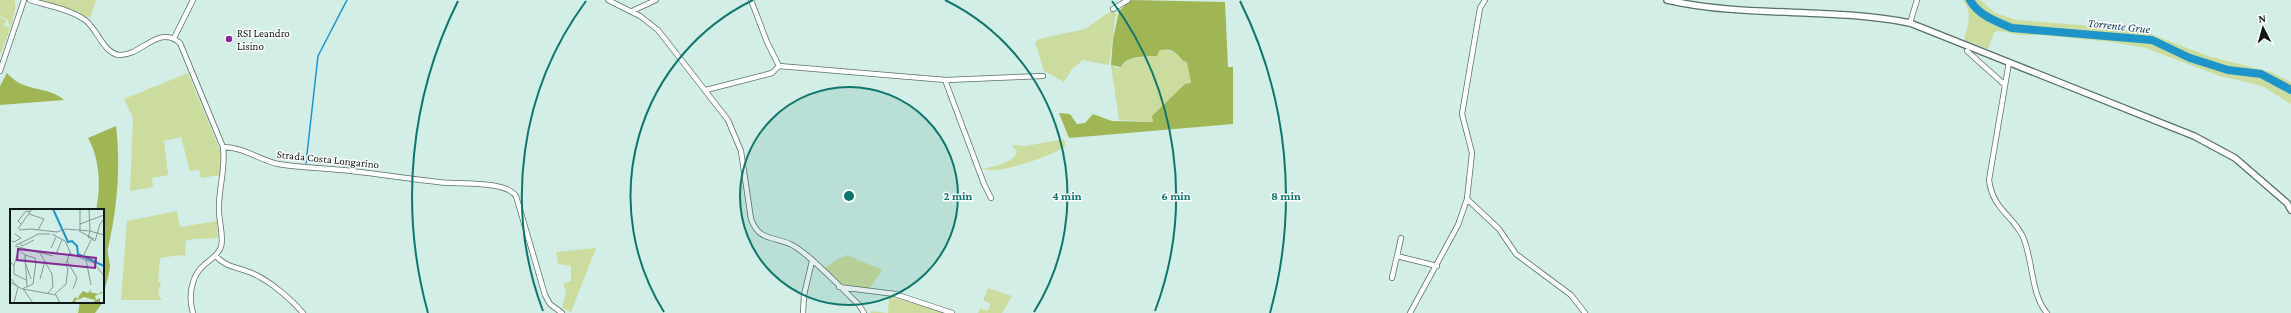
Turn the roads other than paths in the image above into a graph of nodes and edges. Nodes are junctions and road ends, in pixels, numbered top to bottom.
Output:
1 (24, 0) edge
2 (30, 0) edge
3 (193, 0) edge
4 (608, 0) edge
5 (656, 0) edge
6 (750, 0) edge
7 (1128, 0) edge
8 (1484, 0) edge
9 (1667, 0) edge
10 (1917, 0) edge
11 (1112, 9) dead end
12 (632, 12) junction
13 (1910, 23) junction
14 (174, 38) junction
15 (1967, 51) dead end
16 (2009, 62) junction
17 (779, 66) junction
18 (0, 71) edge
19 (1043, 76) dead end
20 (944, 80) junction
21 (2005, 85) junction
22 (706, 90) junction
23 (224, 147) junction
24 (991, 198) dead end
25 (1467, 199) junction
26 (2291, 210) edge
27 (1401, 238) dead end
28 (216, 256) junction
29 (1397, 256) junction
30 (812, 261) junction
31 (1437, 266) junction
32 (1392, 278) dead end
33 (840, 287) junction
34 (193, 313) edge
35 (303, 313) edge
36 (562, 313) edge
37 (803, 313) edge
38 (864, 313) edge
39 (952, 313) edge
40 (1410, 313) edge
41 (1585, 313) edge
42 (2047, 313) edge

1 - 18 street
2 - 14 street
3 - 14 street
4 - 12 street
5 - 12 street
6 - 17 street
7 - 11 street
8 - 25 street
9 - 13 main road
10 - 13 street
12 - 22 street
13 - 16 main road
14 - 23 street
15 - 21 street
16 - 21 street
16 - 26 main road
17 - 20 street
17 - 22 street
19 - 20 street
20 - 24 street
21 - 42 street
22 - 30 street
23 - 28 street
23 - 36 street, Strada Costa Longarino
25 - 31 street
25 - 41 street
27 - 29 street
28 - 34 street
28 - 35 street
29 - 31 street
29 - 32 street
30 - 33 street
30 - 37 street
31 - 40 street
33 - 38 street
33 - 39 street

